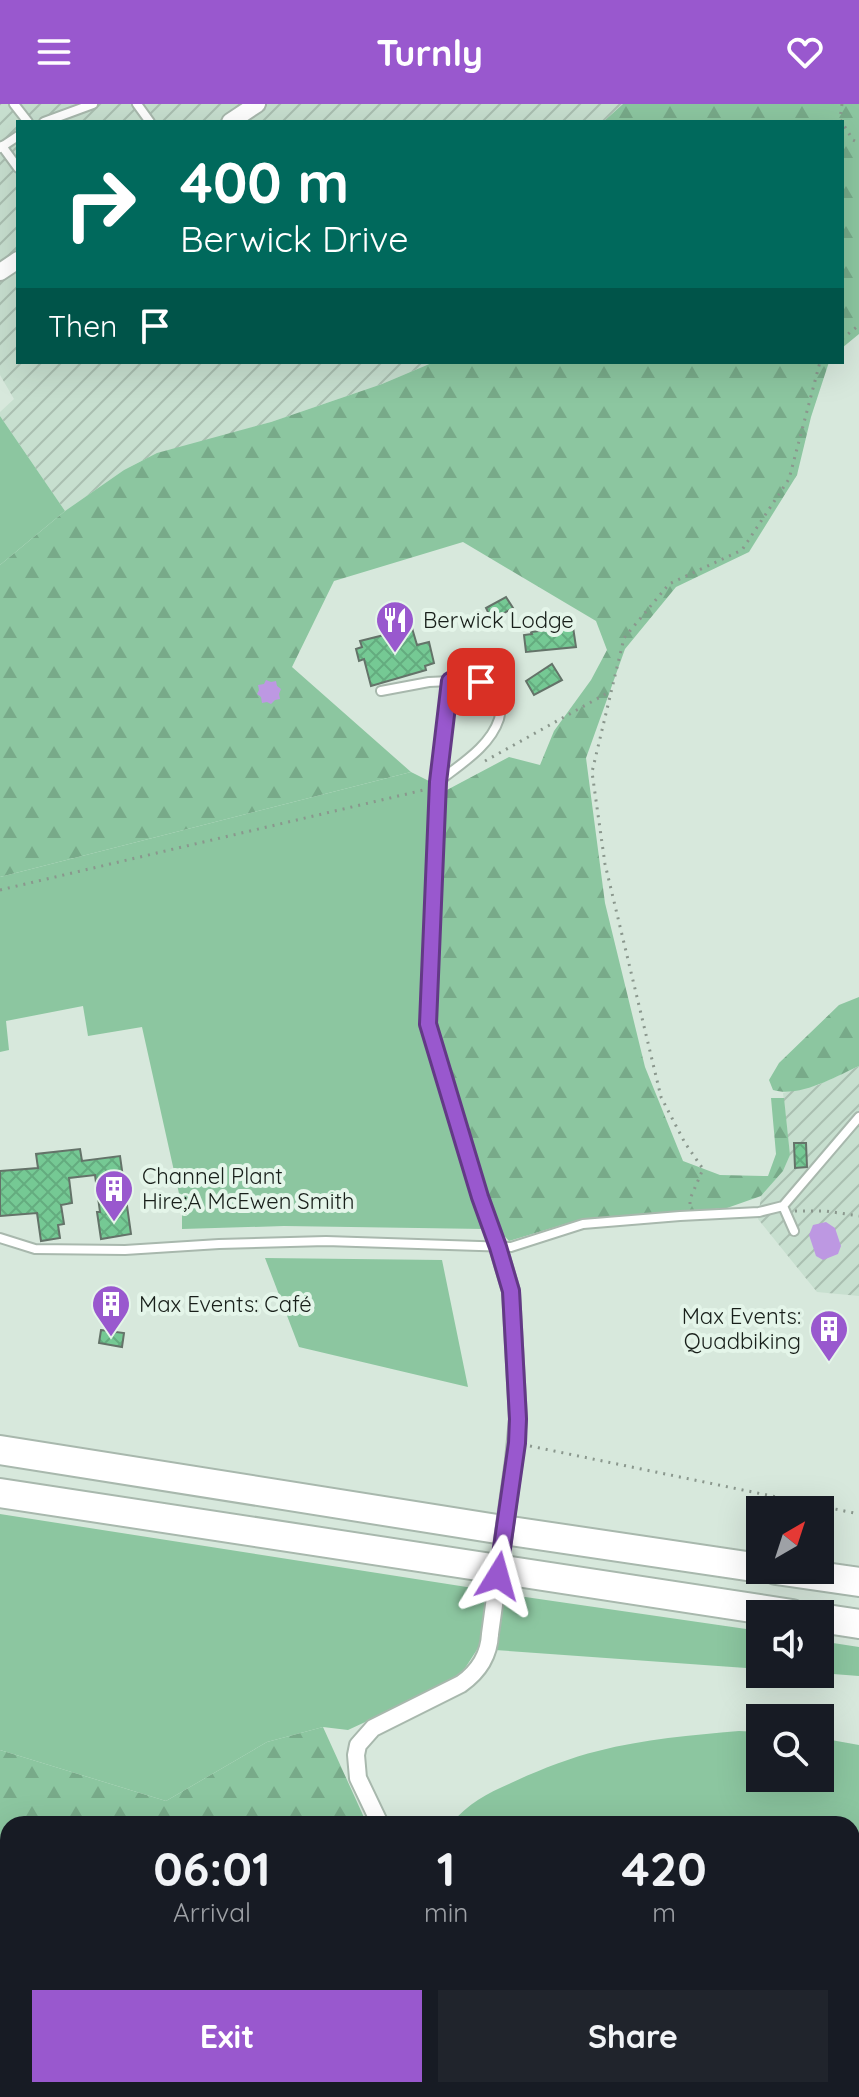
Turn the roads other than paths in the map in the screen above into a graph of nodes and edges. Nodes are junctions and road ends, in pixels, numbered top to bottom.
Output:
1 (14, 104) edge
2 (93, 104) edge
3 (257, 104) edge
4 (80, 110) junction
5 (26, 120) edge
6 (49, 120) edge
7 (80, 120) edge
8 (233, 120) edge
9 (1, 147) edge
10 (16, 166) edge
11 (450, 681) junction
12 (381, 691) dead end
13 (438, 785) junction
14 (859, 1117) edge
15 (784, 1210) junction
16 (794, 1231) dead end
17 (0, 1238) edge
18 (498, 1247) junction
19 (0, 1450) edge
20 (0, 1493) edge
21 (746, 1566) edge
22 (834, 1578) edge
23 (859, 1582) edge
24 (746, 1607) edge
25 (834, 1620) edge
26 (859, 1624) edge
27 (376, 1816) edge

1 - 5 lane
2 - 4 lane
3 - 8 street
4 - 6 lane
4 - 7 lane
9 - 10 lane
11 - 12 lane
11 - 13 lane
11 - 13 lane
13 - 18 lane
14 - 15 lane
15 - 16 lane
15 - 18 lane
17 - 18 lane
18 - 27 street, bridge
19 - 21 highway
20 - 24 highway
22 - 23 highway
25 - 26 highway

